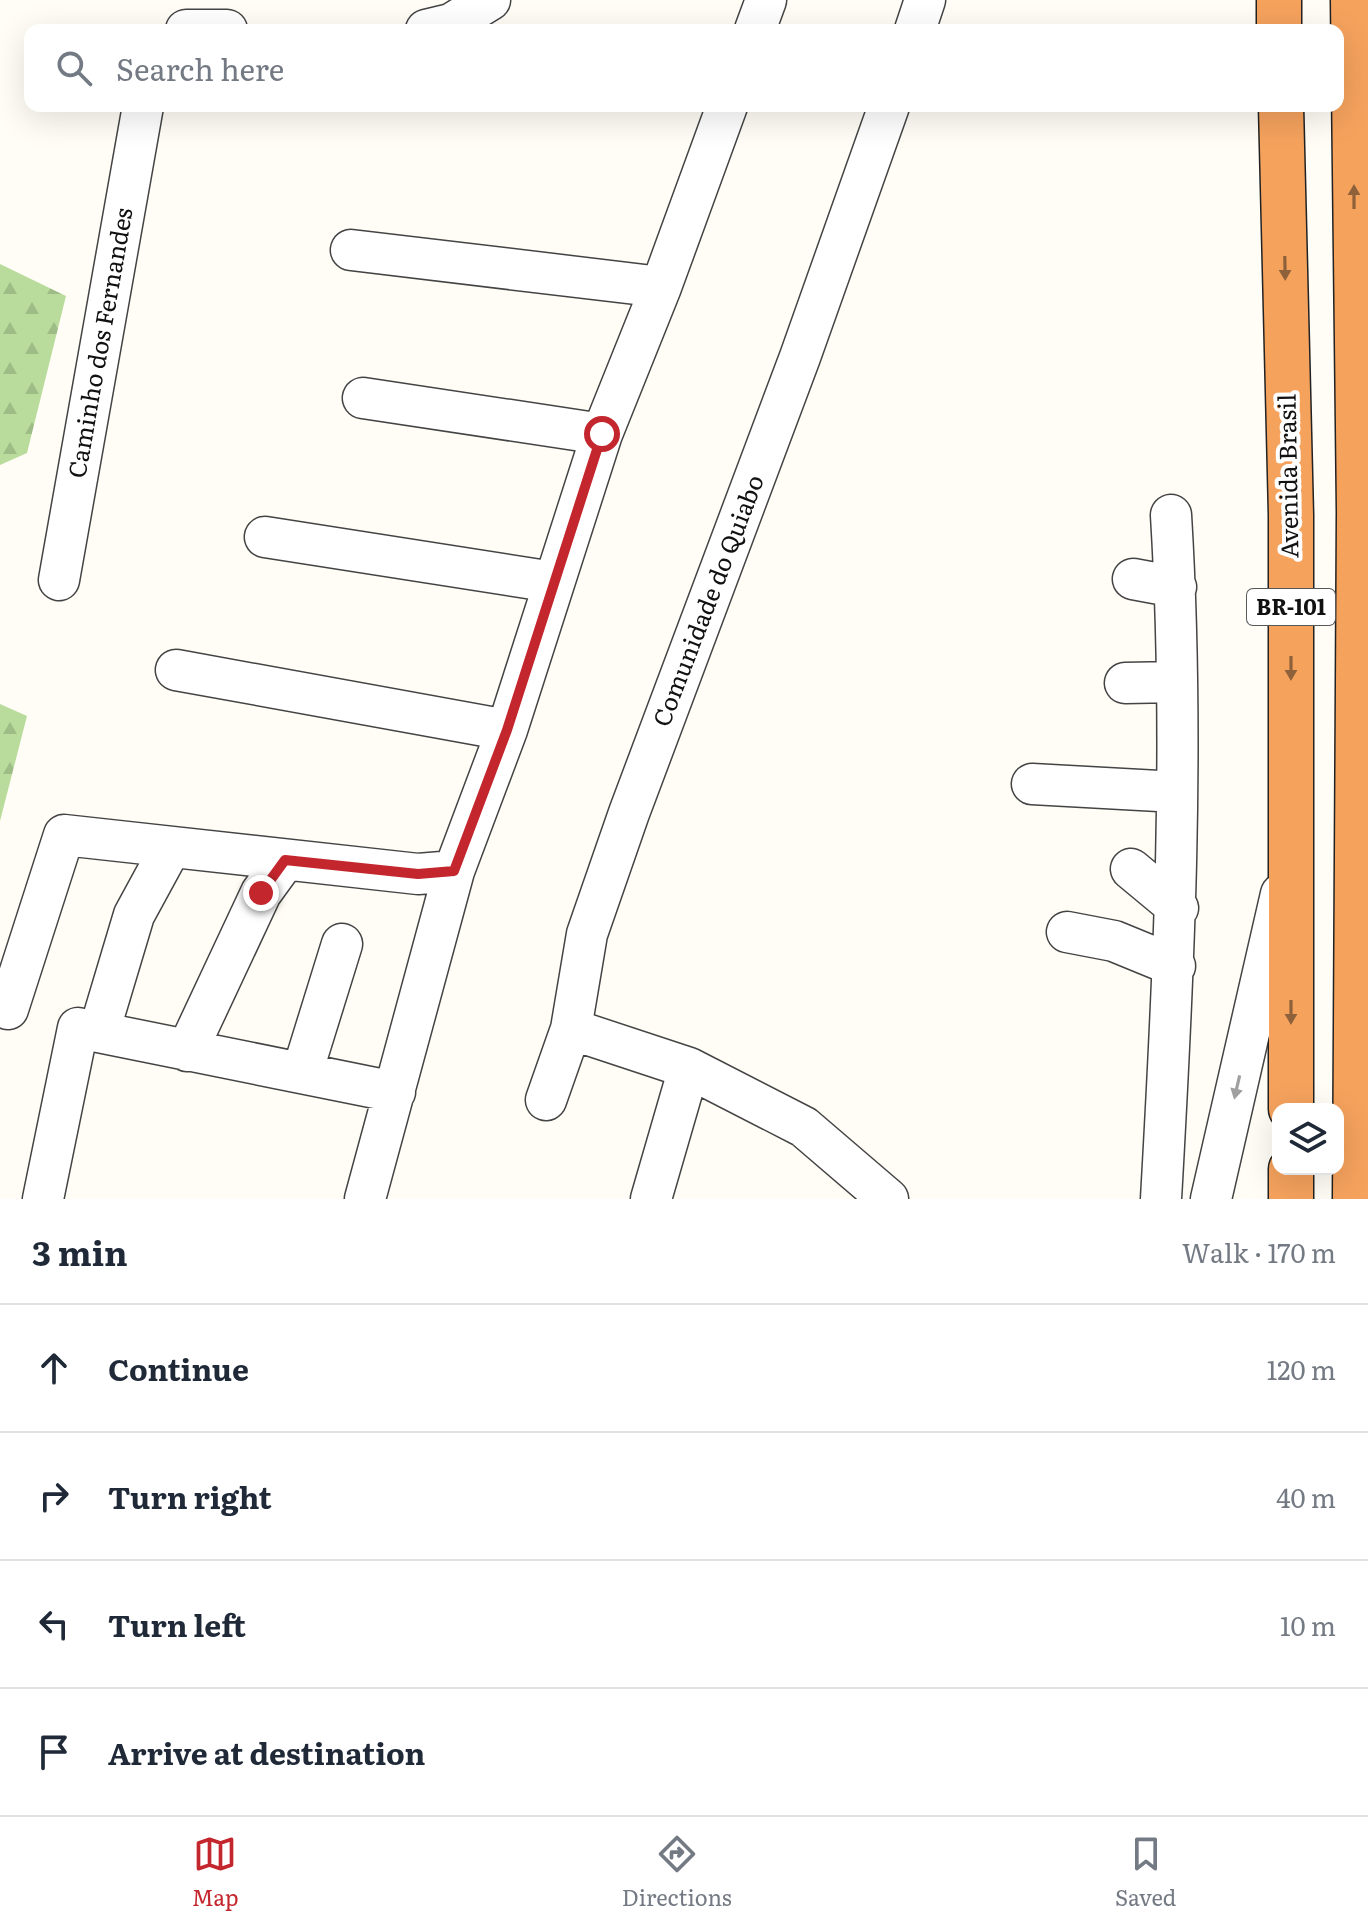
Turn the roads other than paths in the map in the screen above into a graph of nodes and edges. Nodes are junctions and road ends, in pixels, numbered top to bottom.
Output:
1 (490, 0) edge
2 (766, 0) edge
3 (925, 0) edge
4 (1279, 0) edge
5 (1353, 0) edge
6 (451, 24) edge
7 (757, 24) edge
8 (917, 24) edge
9 (1279, 24) edge
10 (142, 112) edge
11 (725, 112) edge
12 (887, 112) edge
13 (1281, 112) edge
14 (351, 250) dead end
15 (1361, 251) edge
16 (661, 287) junction
17 (363, 398) dead end
18 (602, 434) junction
19 (1171, 515) dead end
20 (265, 537) dead end
21 (1133, 579) dead end
22 (59, 580) dead end
23 (553, 582) junction
24 (1176, 587) junction
25 (1363, 613) edge
26 (176, 670) dead end
27 (1177, 682) junction
28 (1125, 683) dead end
29 (1357, 698) junction
30 (507, 730) junction
31 (1368, 781) edge
32 (1032, 784) dead end
33 (1177, 792) junction
34 (171, 847) junction
35 (1292, 847) junction
36 (285, 860) junction
37 (1131, 869) dead end
38 (454, 871) junction
39 (1178, 908) junction
40 (1067, 932) dead end
41 (342, 944) dead end
42 (1175, 966) junction
43 (8, 1009) dead end
44 (571, 1029) junction
45 (99, 1032) junction
46 (187, 1051) junction
47 (674, 1062) junction
48 (302, 1073) junction
49 (395, 1092) junction
50 (546, 1100) dead end
51 (1291, 1103) edge
52 (1291, 1175) edge
53 (43, 1199) edge
54 (365, 1199) edge
55 (651, 1199) edge
56 (888, 1199) edge
57 (1161, 1199) edge
58 (1211, 1199) edge
59 (1291, 1199) edge
60 (1355, 1199) edge

1 - 6 street
2 - 7 street
3 - 8 street
4 - 9 highway
15 -> 5 highway, BR-101
10 - 22 street, Caminho dos Fernandes
11 - 16 street
12 - 44 street, Comunidade do Quiabo
13 -> 35 highway, Avenida Brasil / BR-101
14 - 16 street
15 - 25 highway, BR-101
16 - 18 street
17 - 18 street
18 - 23 street
19 - 24 street
20 - 23 street
21 - 24 street
23 - 30 street
24 - 27 street
25 - 29 highway, BR-101
26 - 30 street
27 - 28 street
27 - 33 street
29 - 31 street
29 - 60 highway, BR-101
30 - 38 street
32 - 33 street
33 - 39 street
34 - 36 street
34 - 43 street
34 - 45 street
35 -> 51 highway, Avenida Brasil / BR-101
35 -> 58 street, Avenida Brasil
36 - 38 street
36 - 46 street
37 - 39 street
38 - 49 street
39 - 42 street
40 - 42 street
41 - 48 street
42 - 57 street
44 - 47 street
44 - 50 street, Comunidade do Quiabo
45 - 46 street
45 - 53 street
46 - 48 street
47 - 55 street
47 - 56 street
48 - 49 street
49 - 54 street
52 - 59 highway

